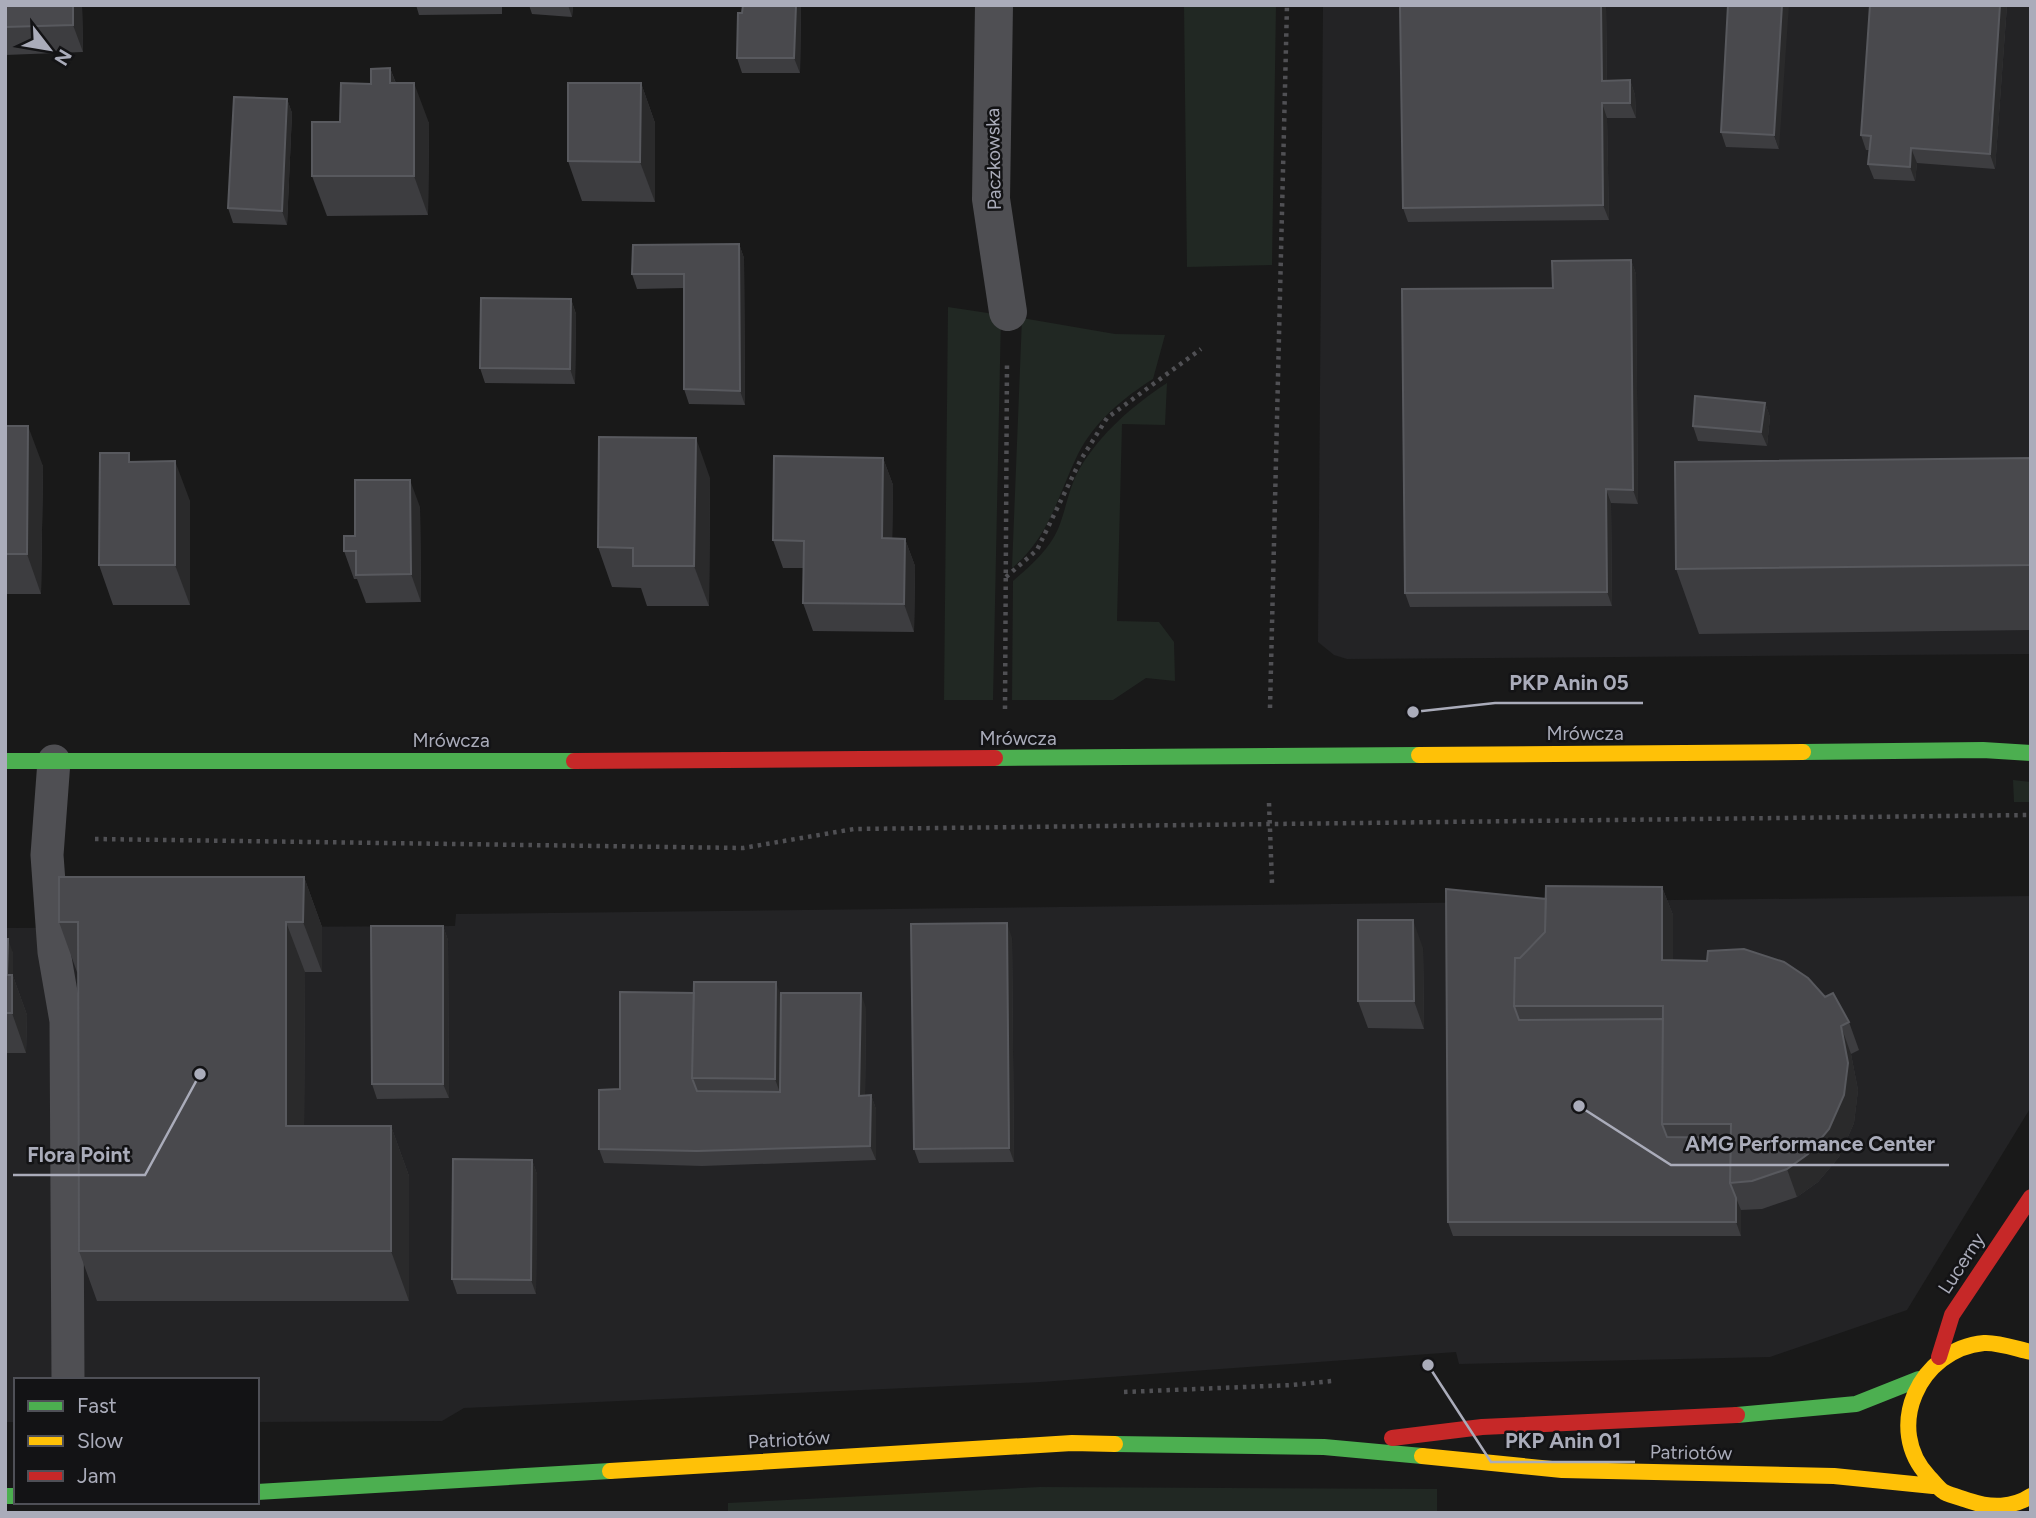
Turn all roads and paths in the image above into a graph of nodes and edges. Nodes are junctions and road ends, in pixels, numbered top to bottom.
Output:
1 (994, 5) edge
2 (1287, 5) edge
3 (1008, 312) joint
4 (1201, 349) dead end
5 (1006, 578) junction
6 (1005, 710) dead end
7 (1270, 714) dead end
8 (2031, 753) edge
9 (5, 761) edge
10 (54, 761) junction
11 (1269, 800) dead end
12 (2031, 815) edge
13 (1269, 824) junction
14 (48, 838) junction
15 (1272, 883) dead end
16 (2031, 1197) edge
17 (2031, 1352) edge
18 (1939, 1357) junction
19 (68, 1378) edge
20 (1919, 1379) junction
21 (1324, 1447) junction
22 (1933, 1486) junction
23 (259, 1492) edge
24 (2031, 1496) edge

1 - 3 street, Paczkowska
2 - 7 path
3 - 5 path
4 - 5 path
5 - 6 path
8 - 10 main road, Mrówcza
9 - 10 main road, Mrówcza
10 - 14 lane
11 - 13 path
12 - 13 path
13 - 14 path
13 - 15 path
14 - 19 lane
16 - 18 main road, Lucerny
17 - 18 main road
18 - 20 main road
20 - 21 main road, Patriotów
20 - 22 main road
21 - 22 main road, Patriotów
21 - 23 main road, Patriotów
22 - 24 main road

